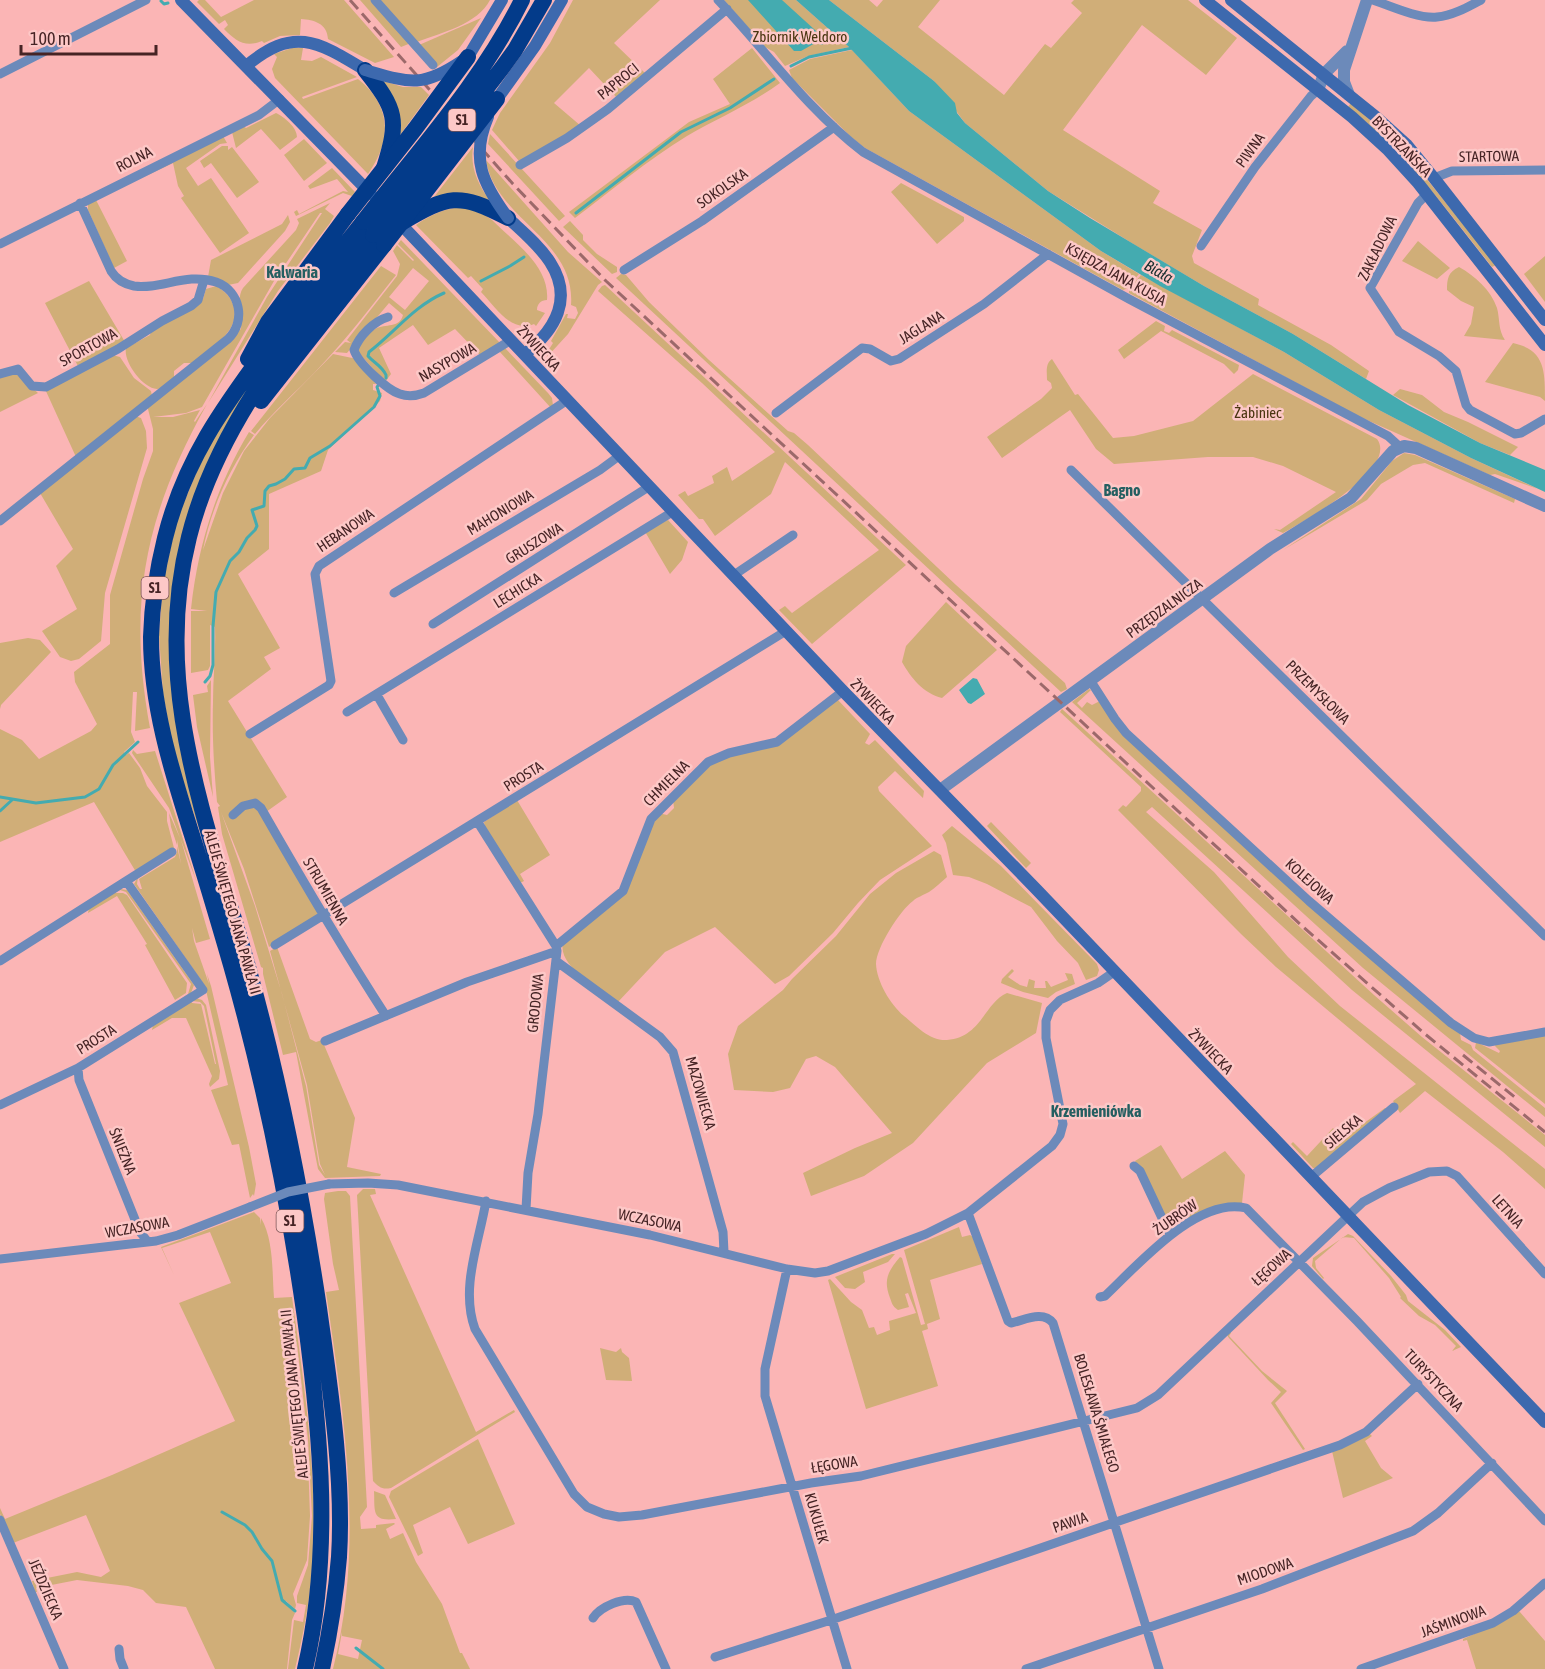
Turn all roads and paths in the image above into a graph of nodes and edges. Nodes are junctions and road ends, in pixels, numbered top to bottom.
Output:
1 (146, 0) edge
2 (181, 0) edge
3 (375, 0) edge
4 (502, 0) edge
5 (522, 0) edge
6 (544, 0) edge
7 (562, 0) edge
8 (718, 0) edge
9 (1205, 0) edge
10 (1231, 0) edge
11 (1367, 0) edge
12 (1373, 0) edge
13 (1481, 0) edge
14 (727, 9) junction
15 (1350, 48) junction
16 (468, 57) junction
17 (433, 65) dead end
18 (246, 66) junction
19 (365, 70) junction
20 (1344, 70) junction
21 (1324, 74) junction
22 (0, 75) edge
23 (1334, 82) junction
24 (1318, 90) junction
25 (1349, 95) junction
26 (280, 99) junction
27 (497, 99) junction
28 (834, 127) junction
29 (520, 165) dead end
30 (384, 169) junction
31 (1545, 170) edge
32 (1434, 178) junction
33 (1427, 194) junction
34 (80, 203) junction
35 (508, 218) junction
36 (400, 223) junction
37 (367, 229) junction
38 (0, 244) edge
39 (1201, 246) dead end
40 (1048, 254) junction
41 (624, 270) dead end
42 (204, 280) junction
43 (388, 317) dead end
44 (1545, 320) edge
45 (512, 340) junction
46 (1545, 345) edge
47 (525, 354) junction
48 (0, 374) edge
49 (566, 400) junction
50 (776, 413) dead end
51 (1545, 419) edge
52 (1400, 447) junction
53 (619, 456) junction
54 (1071, 470) dead end
55 (650, 486) junction
56 (1545, 506) edge
57 (674, 511) junction
58 (0, 521) edge
59 (793, 535) dead end
60 (734, 575) junction
61 (394, 593) dead end
62 (1202, 599) junction
63 (433, 624) dead end
64 (786, 631) junction
65 (1090, 680) junction
66 (843, 691) junction
67 (377, 695) junction
68 (346, 712) dead end
69 (250, 734) dead end
70 (403, 740) dead end
71 (940, 790) junction
72 (232, 815) dead end
73 (477, 821) junction
74 (172, 852) dead end
75 (126, 881) junction
76 (325, 915) junction
77 (1545, 936) edge
78 (275, 945) dead end
79 (556, 953) junction
80 (0, 961) edge
81 (1114, 972) junction
82 (386, 1016) junction
83 (1545, 1032) edge
84 (325, 1041) dead end
85 (78, 1068) junction
86 (0, 1104) edge
87 (1394, 1107) dead end
88 (1134, 1166) dead end
89 (1447, 1171) joint
90 (1311, 1177) junction
91 (486, 1202) junction
92 (526, 1209) junction
93 (968, 1213) junction
94 (1348, 1216) junction
95 (1170, 1235) junction
96 (148, 1242) junction
97 (724, 1252) junction
98 (0, 1259) edge
99 (1300, 1261) junction
100 (787, 1269) junction
101 (1545, 1274) edge
102 (1100, 1298) dead end
103 (1418, 1384) junction
104 (1084, 1422) junction
105 (1545, 1422) edge
106 (1492, 1463) junction
107 (792, 1486) junction
108 (0, 1520) edge
109 (1545, 1521) edge
110 (1114, 1523) junction
111 (1545, 1583) edge
112 (592, 1618) dead end
113 (831, 1620) junction
114 (1146, 1627) junction
115 (119, 1649) dead end
116 (715, 1657) dead end
117 (64, 1669) edge
118 (124, 1669) edge
119 (305, 1669) edge
120 (322, 1669) edge
121 (666, 1669) edge
122 (847, 1669) edge
123 (1026, 1669) edge
124 (1159, 1669) edge
125 (1361, 1669) edge

1 - 22 street
2 - 18 main road, ŻYWIECKA
3 - 17 street
4 - 16 main road
5 - 37 highway, S1, bridge
6 - 37 highway, S1, bridge
7 - 27 main road
8 - 14 street, KSIĘDZA JANA KUSIA
9 - 24 main road, BYSTRZAŃSKA
10 - 21 main road, BYSTRZAŃSKA
11 - 15 street
12 - 13 street
14 - 28 street, KSIĘDZA JANA KUSIA
14 - 29 street, PAPROCI
15 - 20 street
15 - 21 street
16 - 19 main road, bridge
16 - 30 highway, bridge
18 - 19 main road
18 - 26 main road, ŻYWIECKA
19 - 30 highway, bridge
20 - 23 street
20 - 25 street
21 - 23 main road, BYSTRZAŃSKA
21 - 24 street, PIWNA
23 - 24 street
23 - 25 main road, BYSTRZAŃSKA
24 - 33 main road, BYSTRZAŃSKA
24 - 39 street, PIWNA
25 - 32 main road, BYSTRZAŃSKA
26 - 34 street, ROLNA
26 - 45 main road, ŻYWIECKA
27 - 35 main road, bridge
27 - 36 highway, bridge
28 - 40 street, KSIĘDZA JANA KUSIA
28 - 41 street, SOKOLSKA
30 - 37 highway, bridge
31 - 32 street, STARTOWA
32 - 44 main road, BYSTRZAŃSKA
33 - 46 main road, BYSTRZAŃSKA
33 - 51 street, ZAKŁADOWA
34 - 38 street, ROLNA
34 - 42 street
35 - 36 highway, bridge
35 - 47 main road
36 - 37 highway, bridge
37 - 119 highway, ALEJE ŚWIĘTEGO JANA PAWŁA II / S1
37 - 120 highway, ALEJE ŚWIĘTEGO JANA PAWŁA II / S1
40 - 50 street, JAGLANA
40 - 52 street, KSIĘDZA JANA KUSIA
42 - 48 street, SPORTOWA
42 - 58 street
43 - 45 street, NASYPOWA
45 - 47 main road, ŻYWIECKA
47 - 49 main road, ŻYWIECKA
49 - 53 main road, ŻYWIECKA
49 - 69 street, HEBANOWA
52 - 56 street, KSIĘDZA JANA KUSIA
52 - 62 street, PRZĘDZALNICZA
53 - 55 main road, ŻYWIECKA
53 - 61 street, MAHONIOWA
54 - 62 street, PRZEMYSŁOWA
55 - 57 main road, ŻYWIECKA
55 - 63 street, GRUSZOWA
57 - 60 main road, ŻYWIECKA
57 - 67 street, LECHICKA
59 - 60 street
60 - 64 main road, ŻYWIECKA
62 - 65 street, PRZĘDZALNICZA
62 - 77 street, PRZEMYSŁOWA
64 - 66 main road, ŻYWIECKA
64 - 73 street, PROSTA
65 - 71 street, PRZĘDZALNICZA
65 - 83 street, KOLEJOWA
66 - 71 main road, ŻYWIECKA
66 - 79 street, CHMIELNA
67 - 68 street, LECHICKA
67 - 70 street
71 - 81 main road, ŻYWIECKA
72 - 76 street, STRUMIENNA
73 - 76 street, PROSTA
73 - 79 street
74 - 75 street
75 - 80 street
75 - 85 street, PROSTA
76 - 78 street, PROSTA
76 - 82 street, STRUMIENNA
79 - 82 street, CHMIELNA
79 - 92 street, GRODOWA
79 - 97 street, MAZOWIECKA
81 - 90 main road, ŻYWIECKA
81 - 93 street, WCZASOWA
82 - 84 street, CHMIELNA
85 - 86 street, PROSTA
85 - 96 street, ŚNIEŻNA
87 - 90 street, SIELSKA
88 - 95 street
89 - 94 street, ŁĘGOWA
89 - 101 street, LETNIA
90 - 94 main road, ŻYWIECKA
91 - 92 street, WCZASOWA
91 - 96 street, WCZASOWA, bridge
91 - 107 street, ŁĘGOWA
92 - 97 street, WCZASOWA
93 - 100 street, WCZASOWA
93 - 104 street, BOLESŁAWA ŚMIAŁEGO
94 - 99 street, ŁĘGOWA
94 - 105 main road, ŻYWIECKA
95 - 99 street, ŻUBRÓW
95 - 102 street, ŻUBRÓW
96 - 98 street, WCZASOWA
97 - 100 street, WCZASOWA
99 - 103 street, TURYSTYCZNA
99 - 104 street, ŁĘGOWA
100 - 107 street, KUKUŁEK
103 - 106 street, TURYSTYCZNA
103 - 110 street, PAWIA
104 - 107 street, ŁĘGOWA
104 - 110 street, BOLESŁAWA ŚMIAŁEGO
106 - 109 street, TURYSTYCZNA
106 - 114 street, MIODOWA
107 - 113 street, KUKUŁEK
108 - 117 street, JEŹDZIECKA
110 - 113 street, PAWIA
110 - 114 street, BOLESŁAWA ŚMIAŁEGO
111 - 125 street, JAŚMINOWA
112 - 121 street
113 - 116 street, PAWIA
113 - 122 street, KUKUŁEK
114 - 123 street, MIODOWA
114 - 124 street, BOLESŁAWA ŚMIAŁEGO
115 - 118 street

